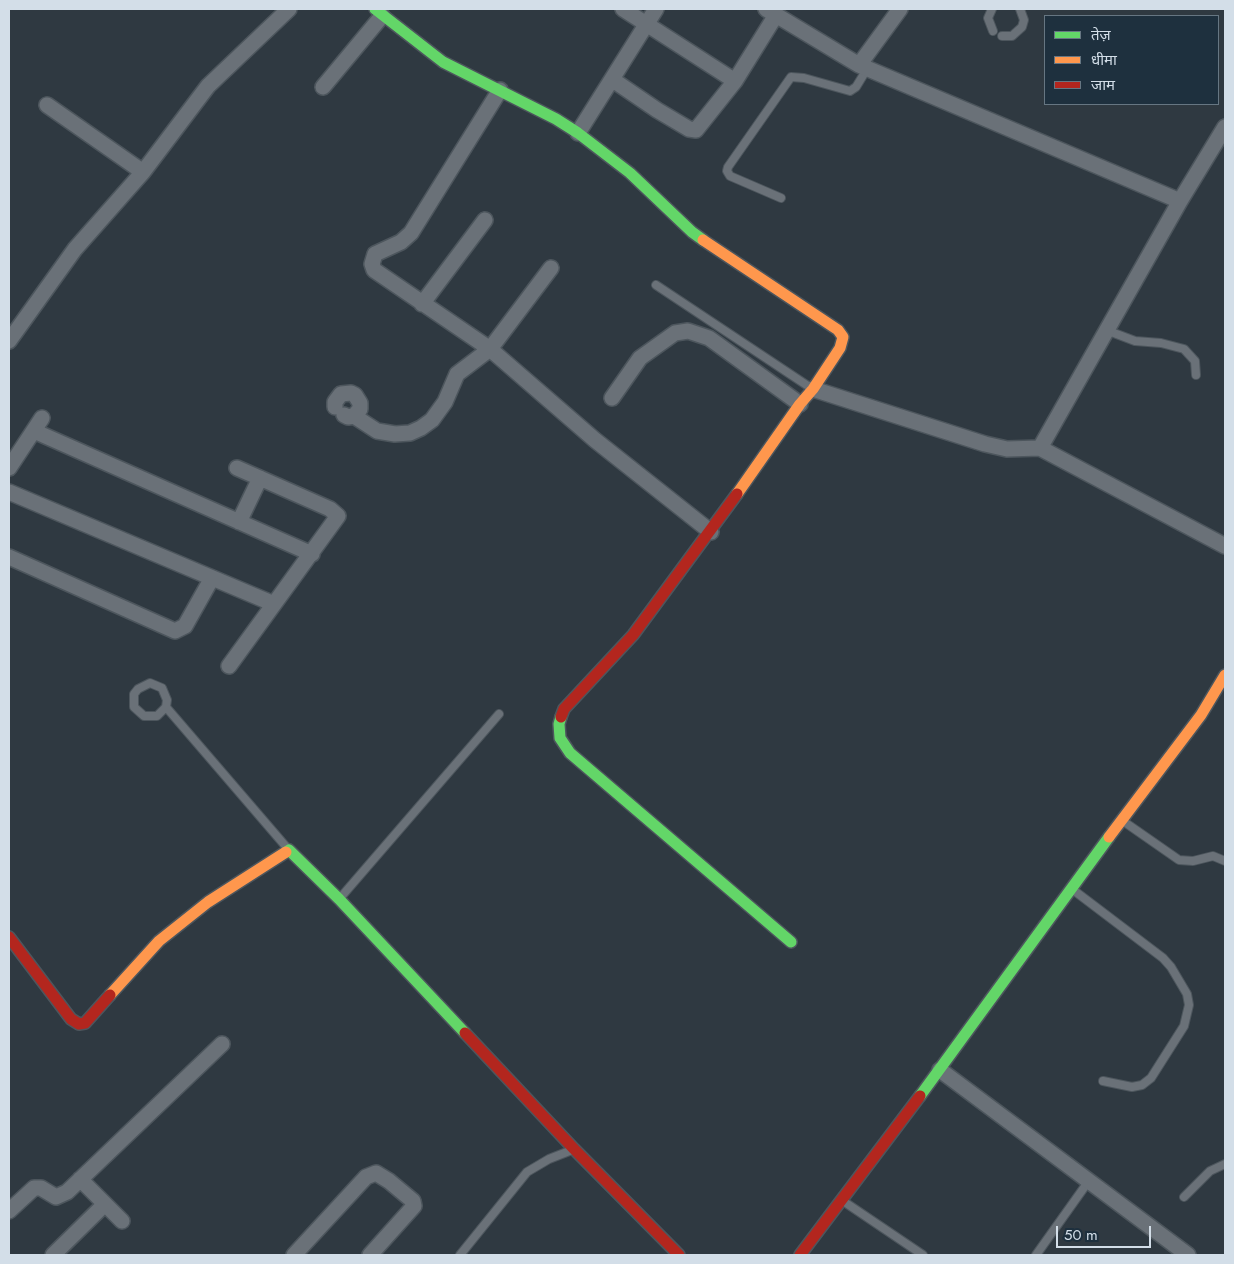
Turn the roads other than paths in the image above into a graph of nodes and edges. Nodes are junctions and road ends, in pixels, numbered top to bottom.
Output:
1 (289, 9) edge
2 (623, 9) edge
3 (656, 9) edge
4 (900, 9) edge
5 (992, 9) edge
6 (1020, 9) edge
7 (379, 12) edge
8 (771, 12) edge
9 (646, 24) junction
10 (993, 31) dead end
11 (1002, 36) dead end
12 (863, 67) junction
13 (613, 80) junction
14 (735, 81) junction
15 (323, 87) dead end
16 (500, 90) junction
17 (47, 105) dead end
18 (1225, 127) edge
19 (578, 133) junction
20 (143, 172) junction
21 (781, 198) dead end
22 (1180, 201) junction
23 (485, 220) dead end
24 (551, 268) dead end
25 (656, 285) dead end
26 (422, 304) junction
27 (1106, 330) junction
28 (9, 341) edge
29 (490, 350) junction
30 (1196, 375) dead end
31 (813, 389) junction
32 (612, 398) dead end
33 (800, 404) junction
34 (344, 412) dead end
35 (1040, 448) junction
36 (9, 468) edge
37 (237, 468) dead end
38 (260, 478) junction
39 (9, 492) edge
40 (239, 522) junction
41 (711, 532) junction
42 (1225, 546) edge
43 (312, 554) junction
44 (9, 557) edge
45 (212, 578) junction
46 (274, 604) junction
47 (229, 666) dead end
48 (1225, 675) edge
49 (166, 706) junction
50 (499, 714) dead end
51 (1121, 820) junction
52 (289, 850) junction
53 (1225, 862) edge
54 (1072, 890) junction
55 (339, 898) junction
56 (9, 937) edge
57 (791, 942) dead end
58 (222, 1044) dead end
59 (940, 1070) junction
60 (1103, 1081) dead end
61 (574, 1150) junction
62 (1225, 1164) edge
63 (80, 1179) junction
64 (1088, 1182) junction
65 (1184, 1197) dead end
66 (841, 1200) junction
67 (105, 1204) junction
68 (9, 1211) edge
69 (122, 1221) dead end
70 (53, 1255) edge
71 (294, 1255) edge
72 (370, 1255) edge
73 (460, 1255) edge
74 (679, 1255) edge
75 (800, 1255) edge
76 (923, 1255) edge
77 (1036, 1255) edge
78 (1188, 1255) edge

1 - 20 street
2 - 9 street
3 - 9 street
4 - 12 street
5 - 10 lane
6 - 11 lane
7 - 15 street
7 - 16 street
8 - 12 street
8 - 14 street
9 - 13 street
9 - 14 street
12 - 21 lane
12 - 22 street
13 - 14 street
13 - 19 street
16 - 19 street
16 - 26 street
17 - 20 street
18 - 22 street
19 - 31 street
20 - 28 street
22 - 27 street
23 - 26 street
24 - 29 street
25 - 31 lane
26 - 29 street
27 - 30 lane
27 - 35 street
29 - 34 street
29 - 41 street
31 - 33 street
31 - 35 street
32 - 33 street
33 - 41 street
35 - 42 street
36 - 40 street
37 - 38 street
38 - 40 street
38 - 43 street
39 - 45 street
40 - 43 street
41 - 57 street
43 - 46 street
44 - 45 street
45 - 46 street
46 - 47 street
48 - 51 street
49 - 49 lane
49 - 52 lane
50 - 55 lane
51 - 53 lane
51 - 54 street
52 - 55 street
52 - 56 street
54 - 59 street
54 - 60 lane
55 - 61 street
58 - 63 street
59 - 64 street
59 - 66 street
61 - 73 lane
61 - 74 street
62 - 65 lane
63 - 67 street
63 - 68 street
64 - 77 lane
64 - 78 street
66 - 75 street
66 - 76 lane
67 - 69 street
67 - 70 street
71 - 72 street

